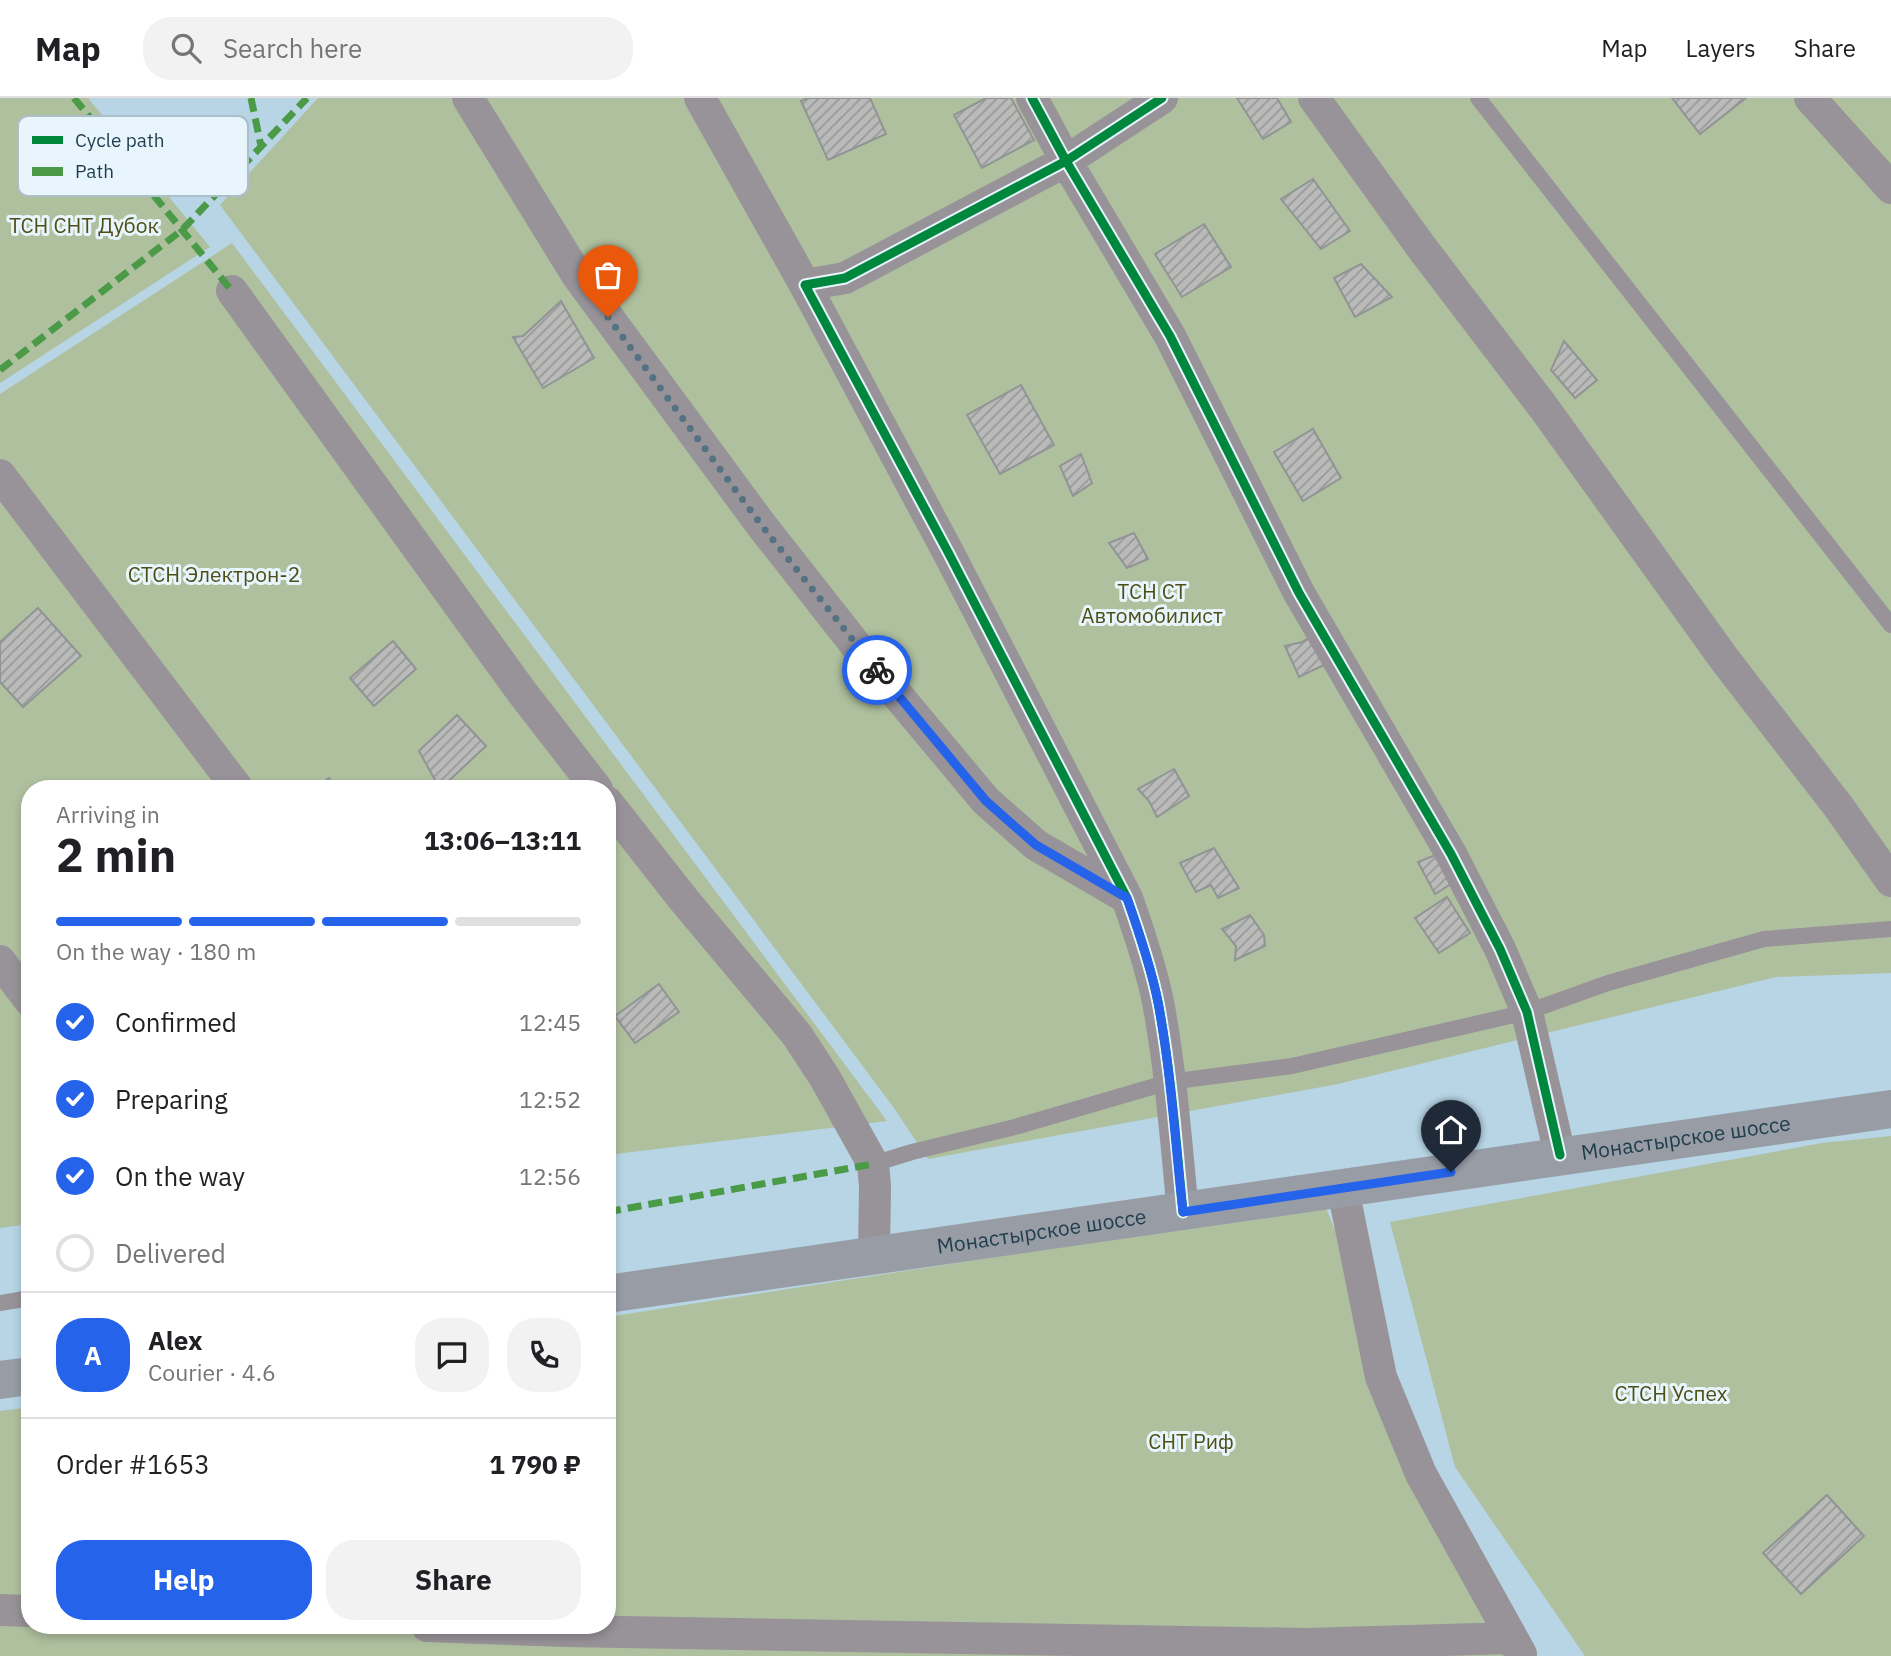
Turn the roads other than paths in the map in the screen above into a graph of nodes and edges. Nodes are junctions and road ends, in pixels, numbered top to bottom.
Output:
1 (468, 98) edge
2 (700, 98) edge
3 (1032, 98) edge
4 (1162, 98) edge
5 (1314, 98) edge
6 (1478, 98) edge
7 (1810, 98) edge
8 (1066, 161) junction
9 (1891, 188) edge
10 (805, 285) junction
11 (232, 291) dead end
12 (0, 475) edge
13 (1891, 625) edge
14 (231, 780) edge
15 (590, 780) edge
16 (616, 813) edge
17 (1891, 881) edge
18 (1127, 898) junction
19 (1891, 929) edge
20 (0, 961) edge
21 (21, 989) edge
22 (1527, 1012) junction
23 (1170, 1082) junction
24 (1891, 1109) edge
25 (1560, 1155) junction
26 (873, 1164) junction
27 (1343, 1189) junction
28 (1183, 1212) junction
29 (874, 1257) junction
30 (616, 1293) edge
31 (21, 1300) edge
32 (0, 1303) edge
33 (21, 1377) edge
34 (0, 1380) edge
35 (0, 1610) edge
36 (21, 1611) edge
37 (616, 1632) edge
38 (1517, 1647) edge

1 - 18 street
2 - 10 street
3 - 8 street
4 - 8 street
5 - 17 street
6 - 13 lane
7 - 9 street
8 - 10 street
8 - 22 street
10 - 18 street
11 - 15 street
12 - 14 street
16 - 26 street
18 - 23 street
19 - 22 lane
20 - 21 street
22 - 23 lane
22 - 25 street
23 - 26 lane
23 - 28 street
24 - 25 main road, Монастырское шоссе
25 - 27 main road, Монастырское шоссе
26 - 29 street
27 - 28 main road, Монастырское шоссе
27 - 38 street
28 - 29 main road, Монастырское шоссе
29 - 30 main road, Монастырское шоссе
31 - 32 lane
33 - 34 main road
35 - 36 street
37 - 38 street

